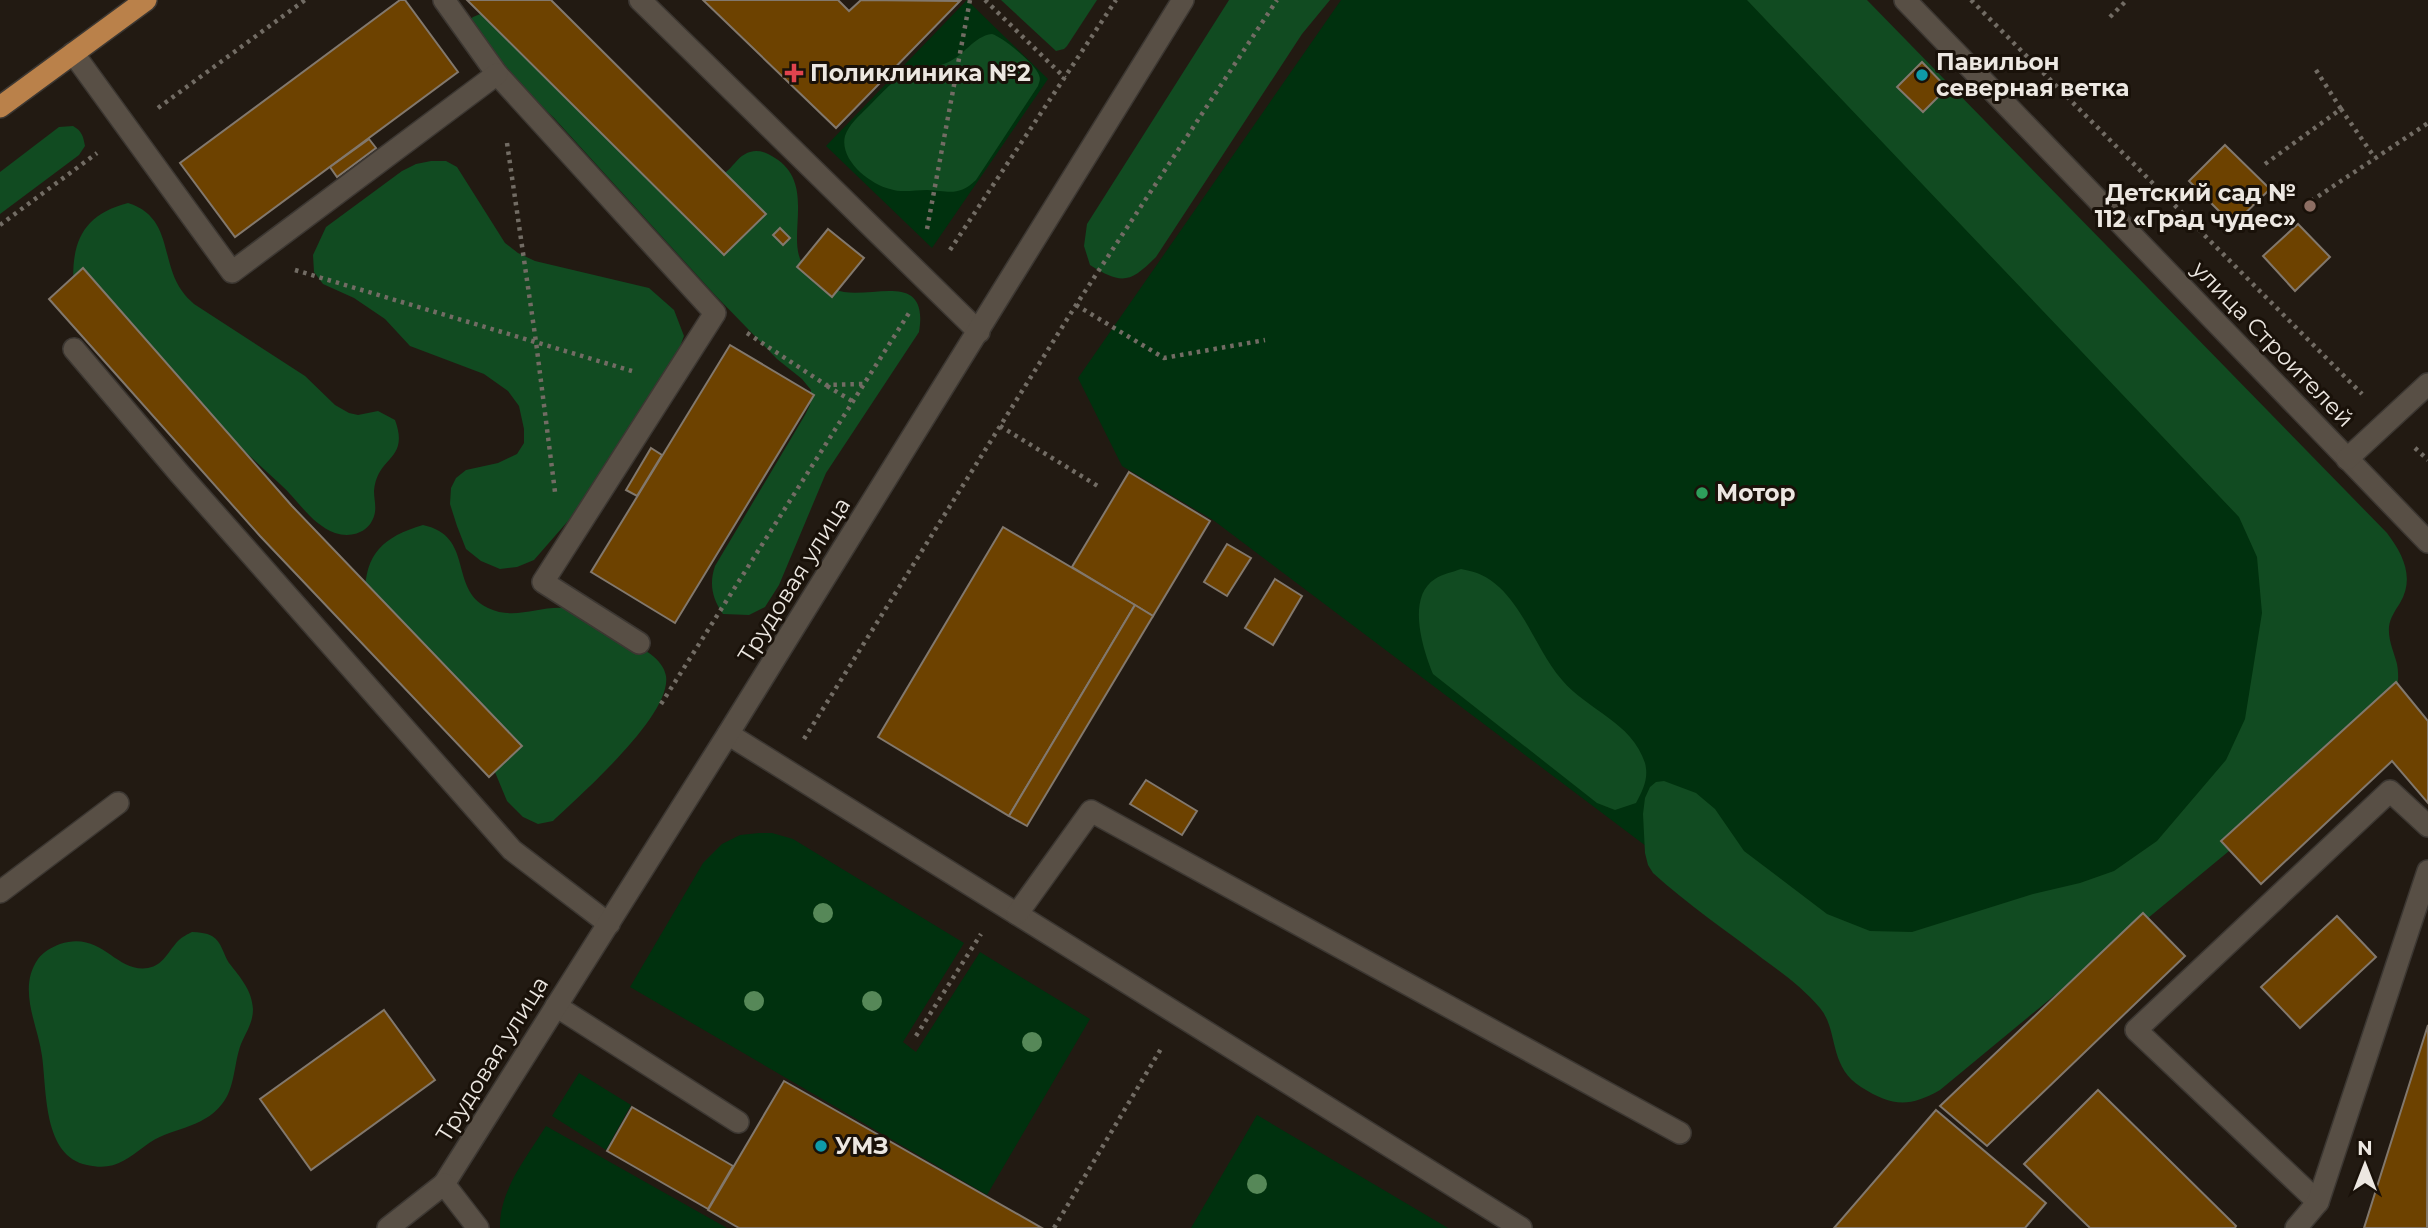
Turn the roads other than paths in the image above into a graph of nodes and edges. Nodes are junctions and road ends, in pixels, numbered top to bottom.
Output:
1 (146, 0) edge
2 (444, 0) edge
3 (640, 0) edge
4 (1183, 0) edge
5 (1906, 0) edge
6 (73, 53) junction
7 (497, 74) junction
8 (0, 107) edge
9 (979, 332) junction
10 (74, 349) dead end
11 (2428, 384) edge
12 (2347, 459) junction
13 (2428, 542) edge
14 (639, 643) dead end
15 (728, 734) junction
16 (118, 803) dead end
17 (2428, 827) edge
18 (2428, 871) edge
19 (0, 892) edge
20 (1009, 909) junction
21 (609, 924) junction
22 (556, 1006) junction
23 (738, 1122) dead end
24 (1680, 1133) dead end
25 (444, 1184) junction
26 (2318, 1202) junction
27 (388, 1228) edge
28 (478, 1228) edge
29 (1521, 1228) edge
30 (2296, 1228) edge

1 - 6 main road
2 - 7 street
3 - 9 street
4 - 9 street, Трудовая улица
5 - 12 street, улица Строителей
6 - 7 street
6 - 8 main road
7 - 14 street
9 - 15 street, Трудовая улица
10 - 21 street
11 - 12 street
12 - 13 street, улица Строителей
15 - 20 street
15 - 21 street, Трудовая улица
16 - 19 street
17 - 26 street
18 - 26 street
20 - 24 street
20 - 29 street
21 - 22 street, Трудовая улица
22 - 23 street
22 - 25 street, Трудовая улица
25 - 27 street, Трудовая улица
25 - 28 street
26 - 30 street

